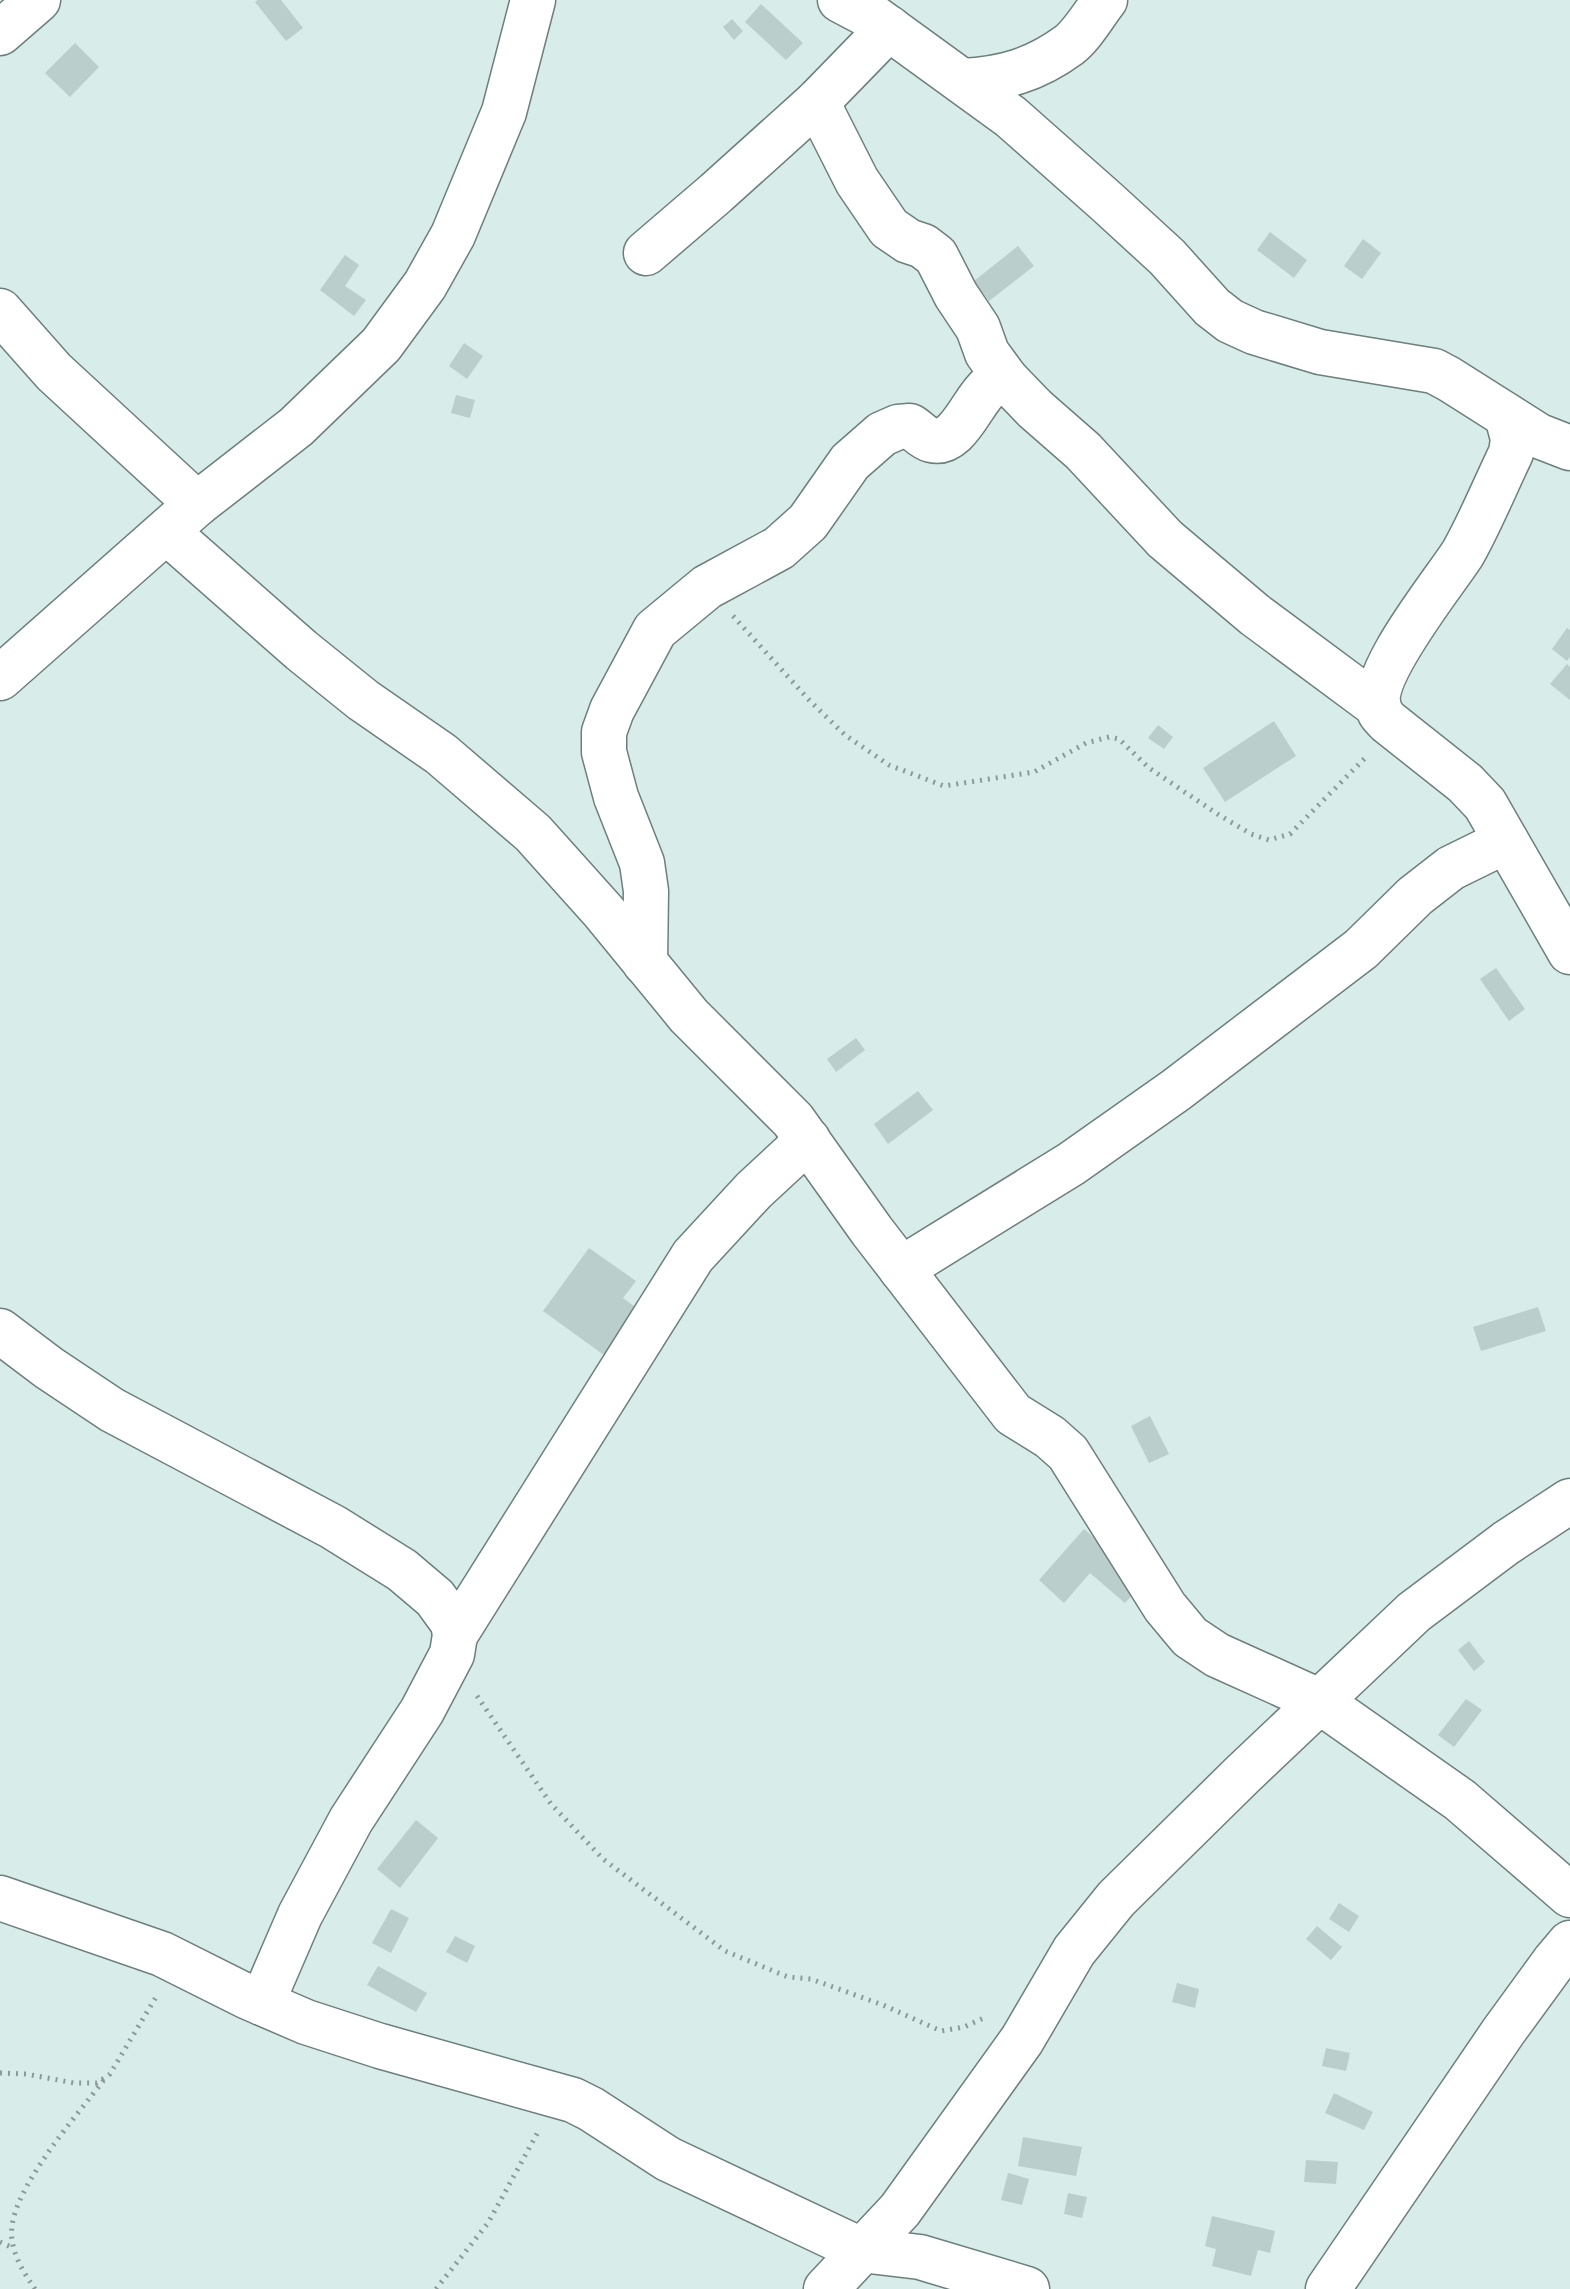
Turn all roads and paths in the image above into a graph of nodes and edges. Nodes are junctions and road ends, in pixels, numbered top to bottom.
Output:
1 (38, 0) edge
2 (533, 0) edge
3 (840, 0) edge
4 (1105, 0) edge
5 (889, 28) junction
6 (0, 33) edge
7 (962, 81) junction
8 (817, 102) junction
9 (646, 253) dead end
10 (0, 311) edge
11 (1006, 379) junction
12 (1507, 416) junction
13 (1570, 448) edge
14 (182, 518) junction
15 (707, 587) junction
16 (0, 678) edge
17 (1379, 707) junction
18 (1411, 739) junction
19 (1506, 841) junction
20 (1570, 952) edge
21 (645, 963) junction
22 (808, 1140) junction
23 (901, 1269) junction
24 (0, 1331) edge
25 (1570, 1501) edge
26 (454, 1644) junction
27 (1319, 1701) junction
28 (1570, 1895) edge
29 (0, 1898) edge
30 (1570, 1943) edge
31 (177, 1961) junction
32 (262, 2003) junction
33 (993, 2009) dead end
34 (0, 2073) edge
35 (105, 2079) junction
36 (558, 2096) junction
37 (0, 2242) edge
38 (13, 2248) junction
39 (861, 2250) junction
40 (35, 2289) edge
41 (436, 2289) edge
42 (826, 2289) edge
43 (1027, 2289) edge
44 (1328, 2289) edge

1 - 6 street
2 - 14 street
3 - 5 street
4 - 7 street
5 - 7 street
5 - 8 street
7 - 12 street
8 - 9 street
8 - 11 street
10 - 14 street
11 - 15 street
11 - 17 street
12 - 13 street
12 - 17 street
14 - 16 street
14 - 21 street
15 - 18 path
15 - 21 street
17 - 18 street
18 - 19 street
19 - 20 street
19 - 23 street
21 - 22 street
22 - 23 street
22 - 26 street
23 - 27 street
24 - 26 street
25 - 27 street
26 - 32 street
26 - 33 path
27 - 28 street
27 - 39 street
29 - 31 street
30 - 44 street
31 - 32 street
31 - 35 path
32 - 36 street
34 - 35 path
35 - 38 path
36 - 39 street
36 - 41 path
37 - 38 path
38 - 40 path
39 - 42 street
39 - 43 street

